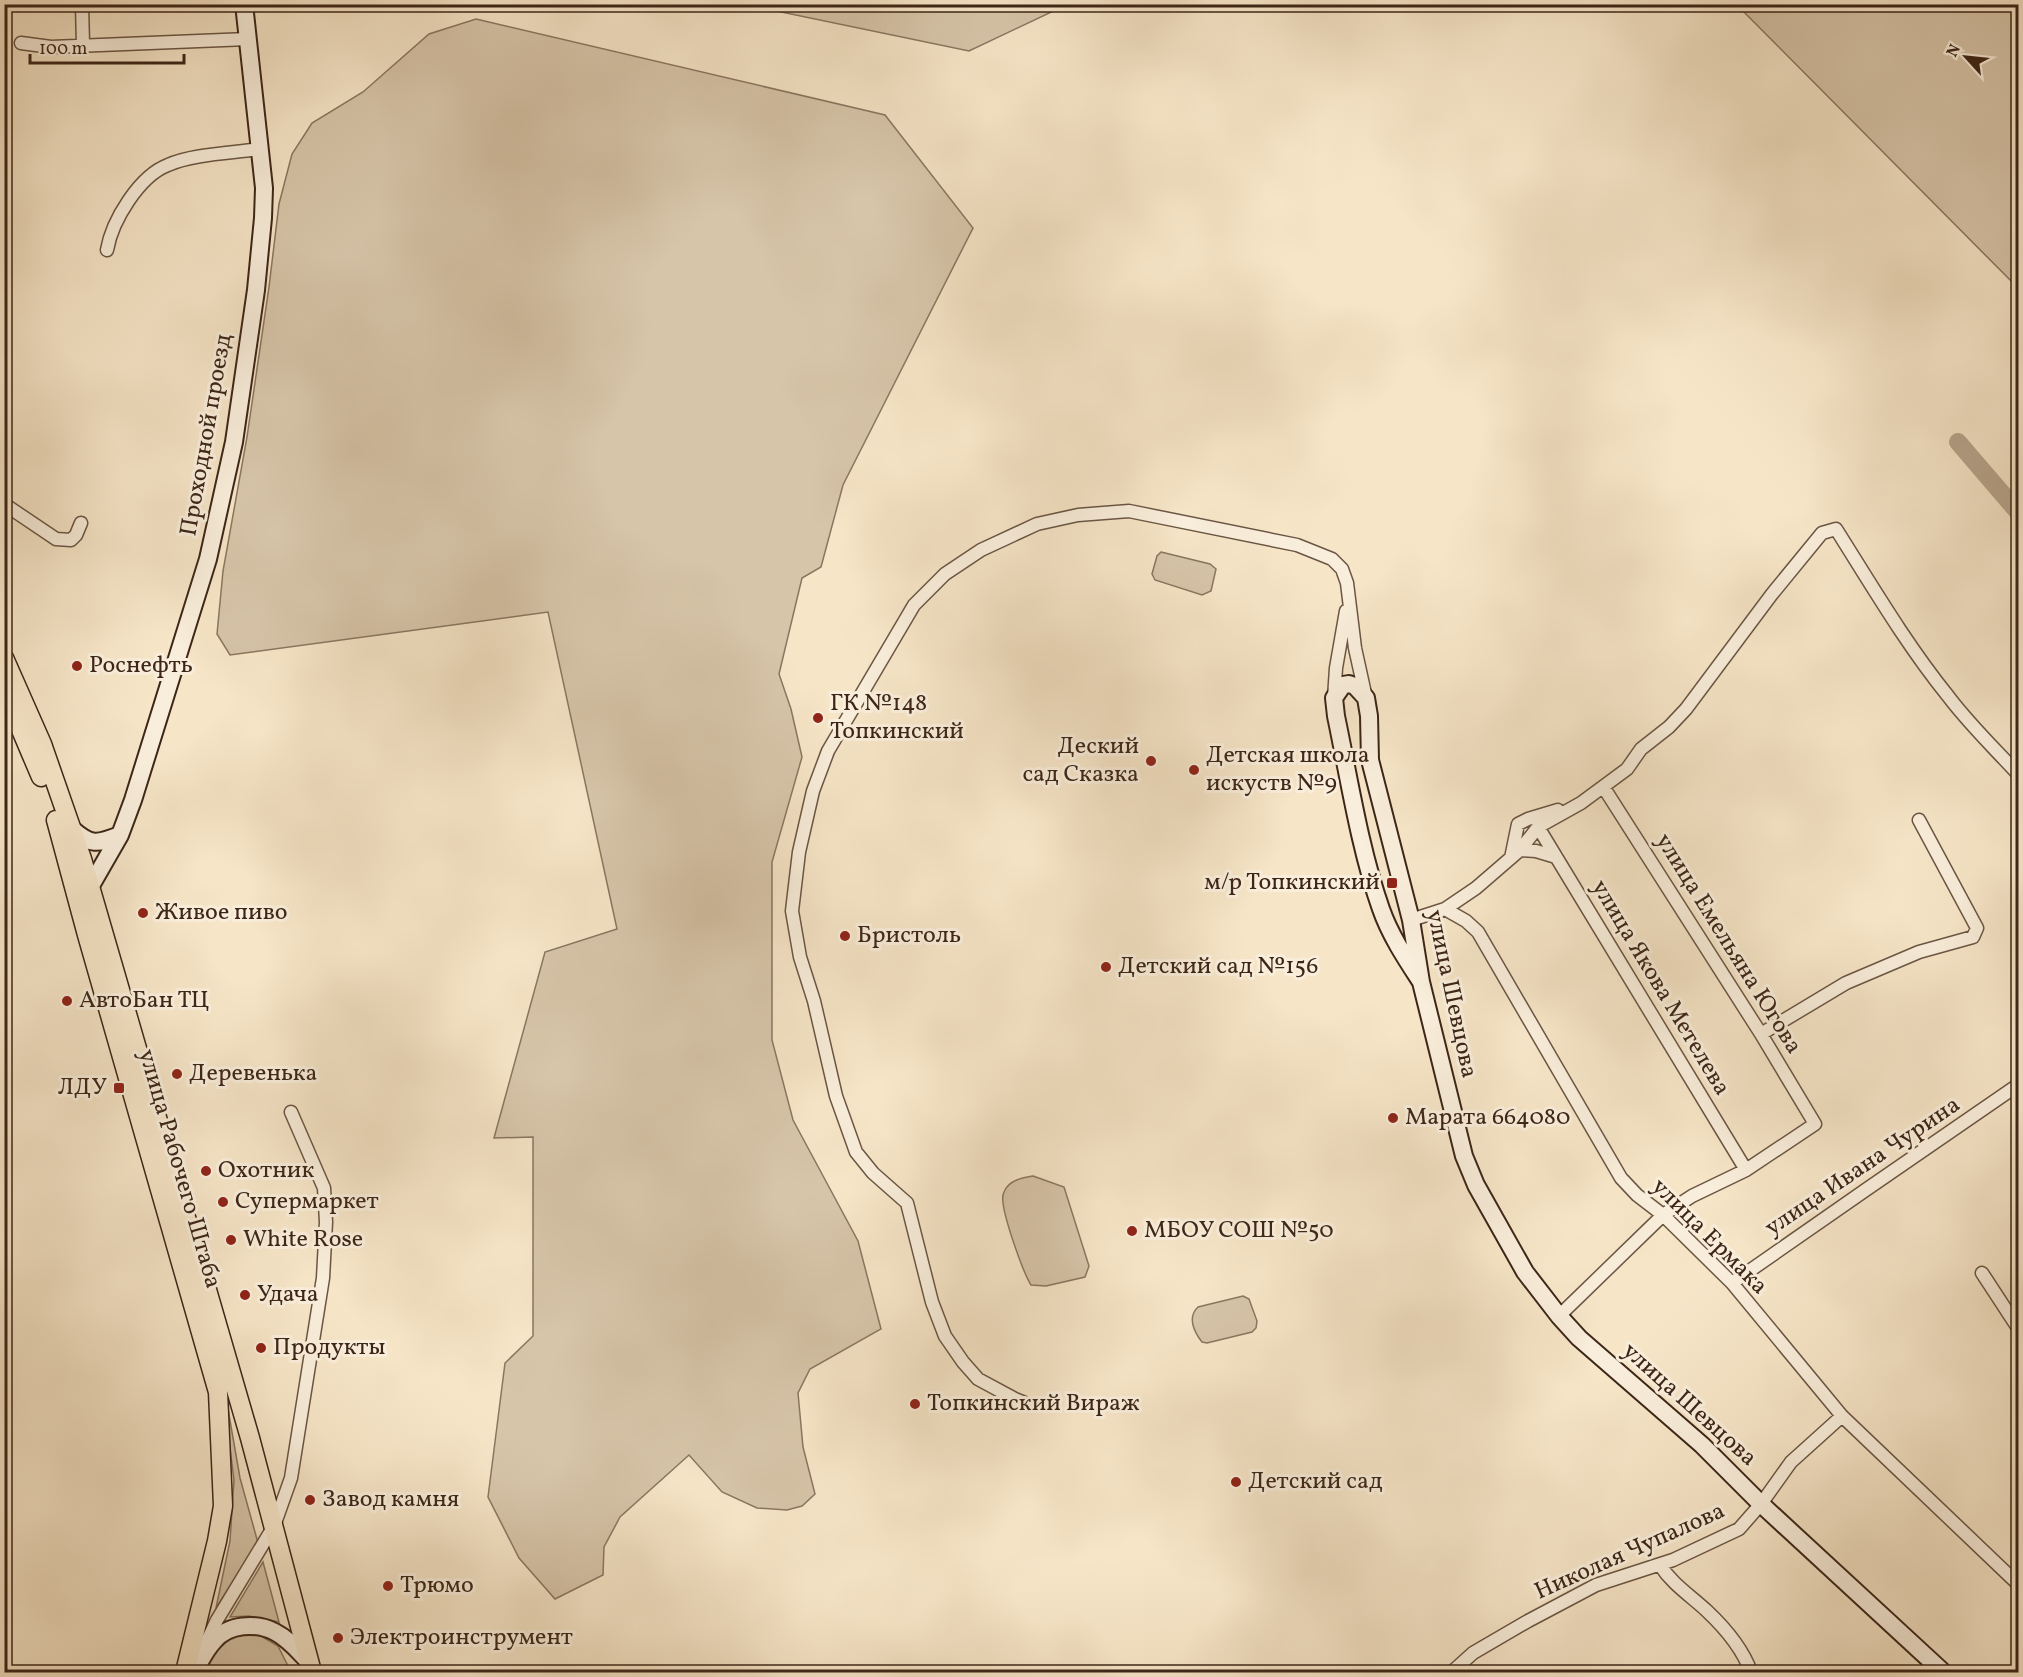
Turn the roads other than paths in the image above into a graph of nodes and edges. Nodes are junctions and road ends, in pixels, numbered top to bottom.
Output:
1 (82, 4) edge
2 (244, 4) edge
3 (248, 39) junction
4 (21, 44) dead end
5 (83, 46) junction
6 (260, 149) junction
7 (107, 250) dead end
8 (4, 504) edge
9 (81, 523) dead end
10 (1348, 601) junction
11 (4, 658) edge
12 (4, 690) edge
13 (1334, 698) junction
14 (1366, 698) junction
15 (2019, 774) edge
16 (1604, 788) junction
17 (1581, 803) junction
18 (1919, 820) dead end
19 (1538, 827) junction
20 (72, 829) junction
21 (120, 835) junction
22 (1515, 854) junction
23 (1556, 858) junction
24 (71, 873) junction
25 (90, 888) junction
26 (79, 905) junction
27 (1445, 909) junction
28 (1411, 920) junction
29 (1421, 982) junction
30 (1761, 1034) junction
31 (2019, 1085) edge
32 (291, 1112) dead end
33 (1746, 1170) junction
34 (1663, 1215) junction
35 (1982, 1273) dead end
36 (1732, 1284) junction
37 (1559, 1316) junction
38 (2019, 1328) edge
39 (1025, 1403) dead end
40 (1842, 1416) junction
41 (1761, 1504) junction
42 (274, 1526) junction
43 (1660, 1564) junction
44 (2019, 1584) edge
45 (311, 1668) edge
46 (185, 1672) edge
47 (193, 1672) edge
48 (1452, 1672) edge
49 (1751, 1672) edge
50 (1943, 1672) edge

1 - 5 street
2 - 3 main road, Проходной проезд
3 - 5 street
3 - 6 main road, Проходной проезд
4 - 5 street
6 - 7 street
6 - 21 main road, Проходной проезд
8 - 9 street
10 - 13 street
10 - 14 street, улица Шевцова
10 - 39 street, улица Шевцова
11 - 20 main road, улица Рабочего Штаба
12 - 24 main road, улица Рабочего Штаба
13 - 14 main road
13 - 29 main road
14 - 28 main road, улица Шевцова
15 - 16 street
16 - 17 street
16 - 30 street, улица Емельяна Югова
17 - 19 street
17 - 22 street
18 - 30 street
19 - 22 street
19 - 23 street, улица Якова Метелева
20 - 21 main road
20 - 25 main road, улица Рабочего Штаба
21 - 25 main road, Проходной проезд
22 - 23 street
22 - 27 street
23 - 33 street, улица Якова Метелева
24 - 25 main road
24 - 26 main road, улица Рабочего Штаба
25 - 26 main road, Проходной проезд
25 - 42 main road, улица Рабочего Штаба
26 - 46 main road, улица Рабочего Штаба
27 - 28 street
27 - 34 street, улица Ермака
28 - 29 main road, улица Шевцова
29 - 37 main road, улица Шевцова
30 - 33 street, улица Емельяна Югова
31 - 36 street, улица Ивана Чурина
32 - 42 street
33 - 34 street
34 - 36 street, улица Ермака
34 - 37 street
35 - 38 street
36 - 40 street, улица Ермака
37 - 41 main road, улица Шевцова
40 - 41 street, Николая Чупалова
40 - 44 street, улица Ермака
41 - 43 street, Николая Чупалова
41 - 50 main road, улица Шевцова
42 - 45 main road, улица Рабочего Штаба
42 - 47 street
43 - 48 street, Николая Чупалова
43 - 49 street
45 - 47 main road

